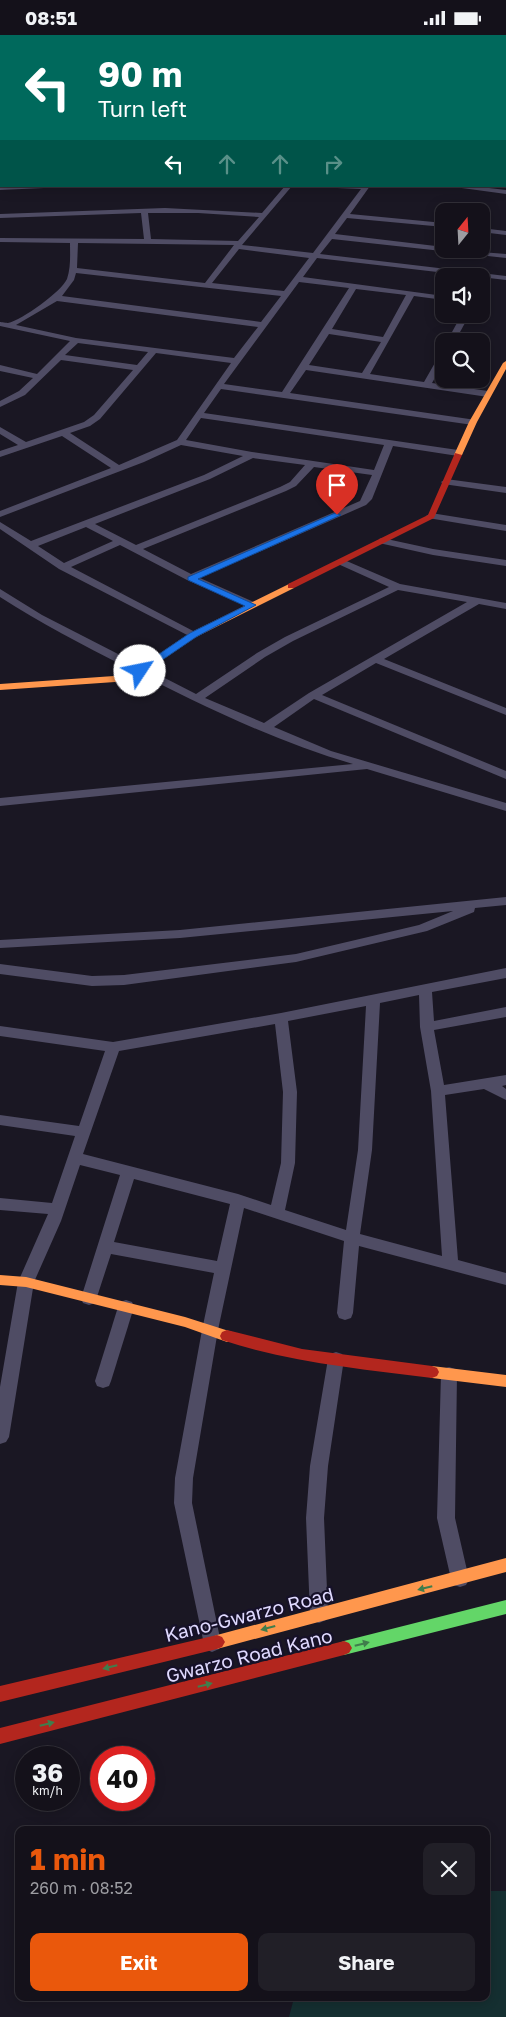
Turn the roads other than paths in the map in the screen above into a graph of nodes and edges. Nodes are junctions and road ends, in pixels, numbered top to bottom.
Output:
1 (288, 187) edge
2 (366, 187) edge
3 (459, 187) edge
4 (506, 192) edge
5 (144, 211) junction
6 (1, 214) edge
7 (264, 215) junction
8 (345, 215) junction
9 (435, 224) edge
10 (490, 231) edge
11 (506, 233) edge
12 (329, 236) junction
13 (0, 240) edge
14 (148, 241) junction
15 (74, 243) junction
16 (238, 245) junction
17 (314, 256) junction
18 (506, 256) edge
19 (74, 270) junction
20 (435, 273) edge
21 (506, 278) edge
22 (297, 279) junction
23 (490, 279) edge
24 (207, 285) junction
25 (354, 286) junction
26 (411, 293) junction
27 (286, 294) junction
28 (435, 297) edge
29 (56, 298) junction
30 (4, 325) edge
31 (264, 325) junction
32 (328, 331) junction
33 (76, 340) junction
34 (386, 340) junction
35 (154, 350) junction
36 (60, 357) junction
37 (236, 361) junction
38 (506, 363) edge
39 (304, 367) junction
40 (0, 368) edge
41 (139, 368) junction
42 (435, 370) edge
43 (364, 376) junction
44 (40, 377) junction
45 (219, 385) junction
46 (427, 385) junction
47 (488, 394) junction
48 (285, 395) junction
49 (0, 404) edge
50 (200, 415) junction
51 (472, 422) junction
52 (0, 430) edge
53 (63, 432) junction
54 (180, 441) junction
55 (390, 442) junction
56 (24, 445) junction
57 (0, 453) edge
58 (458, 453) junction
59 (252, 455) junction
60 (311, 464) junction
61 (118, 469) junction
62 (377, 473) junction
63 (446, 482) junction
64 (506, 490) edge
65 (0, 514) edge
66 (430, 516) junction
67 (86, 523) junction
68 (0, 525) edge
69 (506, 528) edge
70 (121, 541) junction
71 (382, 541) junction
72 (30, 545) junction
73 (135, 549) junction
74 (342, 562) junction
75 (506, 563) edge
76 (64, 567) junction
77 (191, 579) junction
78 (397, 587) junction
79 (0, 592) edge
80 (477, 601) junction
81 (252, 605) junction
82 (506, 606) edge
83 (193, 635) junction
84 (375, 659) junction
85 (140, 671) junction
86 (0, 687) edge
87 (313, 695) junction
88 (197, 699) junction
89 (506, 712) edge
90 (266, 727) junction
91 (370, 767) junction
92 (506, 775) edge
93 (0, 802) edge
94 (506, 807) edge
95 (506, 901) edge
96 (484, 903) junction
97 (0, 944) edge
98 (0, 969) edge
99 (506, 973) edge
100 (425, 990) junction
101 (373, 1000) junction
102 (506, 1012) edge
103 (281, 1018) junction
104 (427, 1027) junction
105 (0, 1031) edge
106 (113, 1047) junction
107 (506, 1079) edge
108 (486, 1085) junction
109 (438, 1091) junction
110 (506, 1095) edge
111 (0, 1120) edge
112 (84, 1132) junction
113 (75, 1158) junction
114 (128, 1173) junction
115 (238, 1200) junction
116 (0, 1204) edge
117 (57, 1209) junction
118 (278, 1213) junction
119 (352, 1238) junction
120 (106, 1247) junction
121 (450, 1264) junction
122 (223, 1268) junction
123 (506, 1279) edge
124 (0, 1280) edge
125 (26, 1282) junction
126 (89, 1298) junction
127 (126, 1307) junction
128 (345, 1313) dead end
129 (210, 1330) junction
130 (336, 1359) junction
131 (449, 1374) junction
132 (103, 1381) dead end
133 (506, 1381) edge
134 (0, 1437) edge
135 (506, 1565) edge
136 (460, 1579) junction
137 (506, 1607) edge
138 (319, 1614) junction
139 (212, 1643) junction
140 (0, 1694) edge
141 (0, 1736) edge

1 - 7 street
2 - 8 street
3 - 4 street
5 - 6 street
5 - 7 street
5 - 14 street
7 - 16 street
8 - 9 street
8 - 12 street
10 - 11 street
12 - 17 street
12 - 18 street
13 - 15 street
14 - 15 street
14 - 16 street
15 - 19 street
16 - 17 street
16 - 24 street
17 - 20 street
17 - 22 street
19 - 24 street
19 - 29 street
21 - 23 street
22 - 25 street
22 - 27 street
24 - 27 street
25 - 26 street
25 - 32 street
26 - 28 street
26 - 34 street
27 - 31 street
29 - 30 street
29 - 31 street
30 - 33 street
31 - 37 street
32 - 34 street
32 - 39 street
33 - 35 street
33 - 36 street
34 - 43 street
35 - 37 street
35 - 41 street
36 - 41 street
36 - 44 street
37 - 45 street
38 - 47 street
39 - 43 street
39 - 48 street
40 - 44 street
41 - 53 street
42 - 46 street
43 - 46 street
44 - 49 street
45 - 48 street
45 - 50 street
46 - 47 street
47 - 51 street
48 - 51 street
50 - 54 street
50 - 55 street
51 - 58 street
52 - 56 street
53 - 56 street
53 - 61 street
54 - 59 street
54 - 61 street
55 - 58 street
55 - 62 street
56 - 57 street
58 - 63 street
59 - 60 street
59 - 67 street
60 - 62 street
60 - 73 street
61 - 65 street
62 - 77 street
63 - 64 street
63 - 66 street
66 - 69 street
66 - 71 street
67 - 70 street
67 - 72 street
68 - 72 street
70 - 73 street
70 - 76 street
71 - 74 street
71 - 75 street
72 - 76 street
73 - 77 street
74 - 78 street
74 - 81 street
76 - 83 street
77 - 81 street
78 - 80 street
78 - 88 street
79 - 85 street
80 - 82 street
80 - 84 street
81 - 83 street
83 - 85 street
84 - 87 street
84 - 89 street
85 - 86 street
85 - 88 street
87 - 90 street
87 - 92 street
88 - 90 street
90 - 91 street
91 - 93 street
91 - 94 street
95 - 96 street
96 - 97 street
96 - 98 street
99 - 100 street
100 - 101 street
100 - 104 street
101 - 103 street
101 - 119 street
102 - 104 street
103 - 106 street
103 - 118 street
104 - 109 street
105 - 106 street
106 - 112 street
107 - 108 street
108 - 109 street
108 - 110 street
109 - 121 street
111 - 112 street
112 - 113 street
113 - 114 street
113 - 117 street
114 - 115 street
114 - 120 street
115 - 118 street
115 - 122 street
116 - 117 street
117 - 125 street
118 - 119 street
119 - 121 street
119 - 128 street
120 - 122 street
120 - 126 street
121 - 123 street
122 - 129 street
124 - 125 street
125 - 126 street
125 - 134 street
126 - 127 street
127 - 129 street
127 - 132 street
129 - 130 street
129 - 139 street
130 - 131 street
130 - 138 street
131 - 133 street
131 - 136 street
135 - 136 street, Kano-Gwarzo Road
136 -> 138 street, Kano-Gwarzo Road
141 -> 137 street, Gwarzo Road Kano
138 -> 139 street, Kano-Gwarzo Road
139 -> 140 street, Kano-Gwarzo Road

